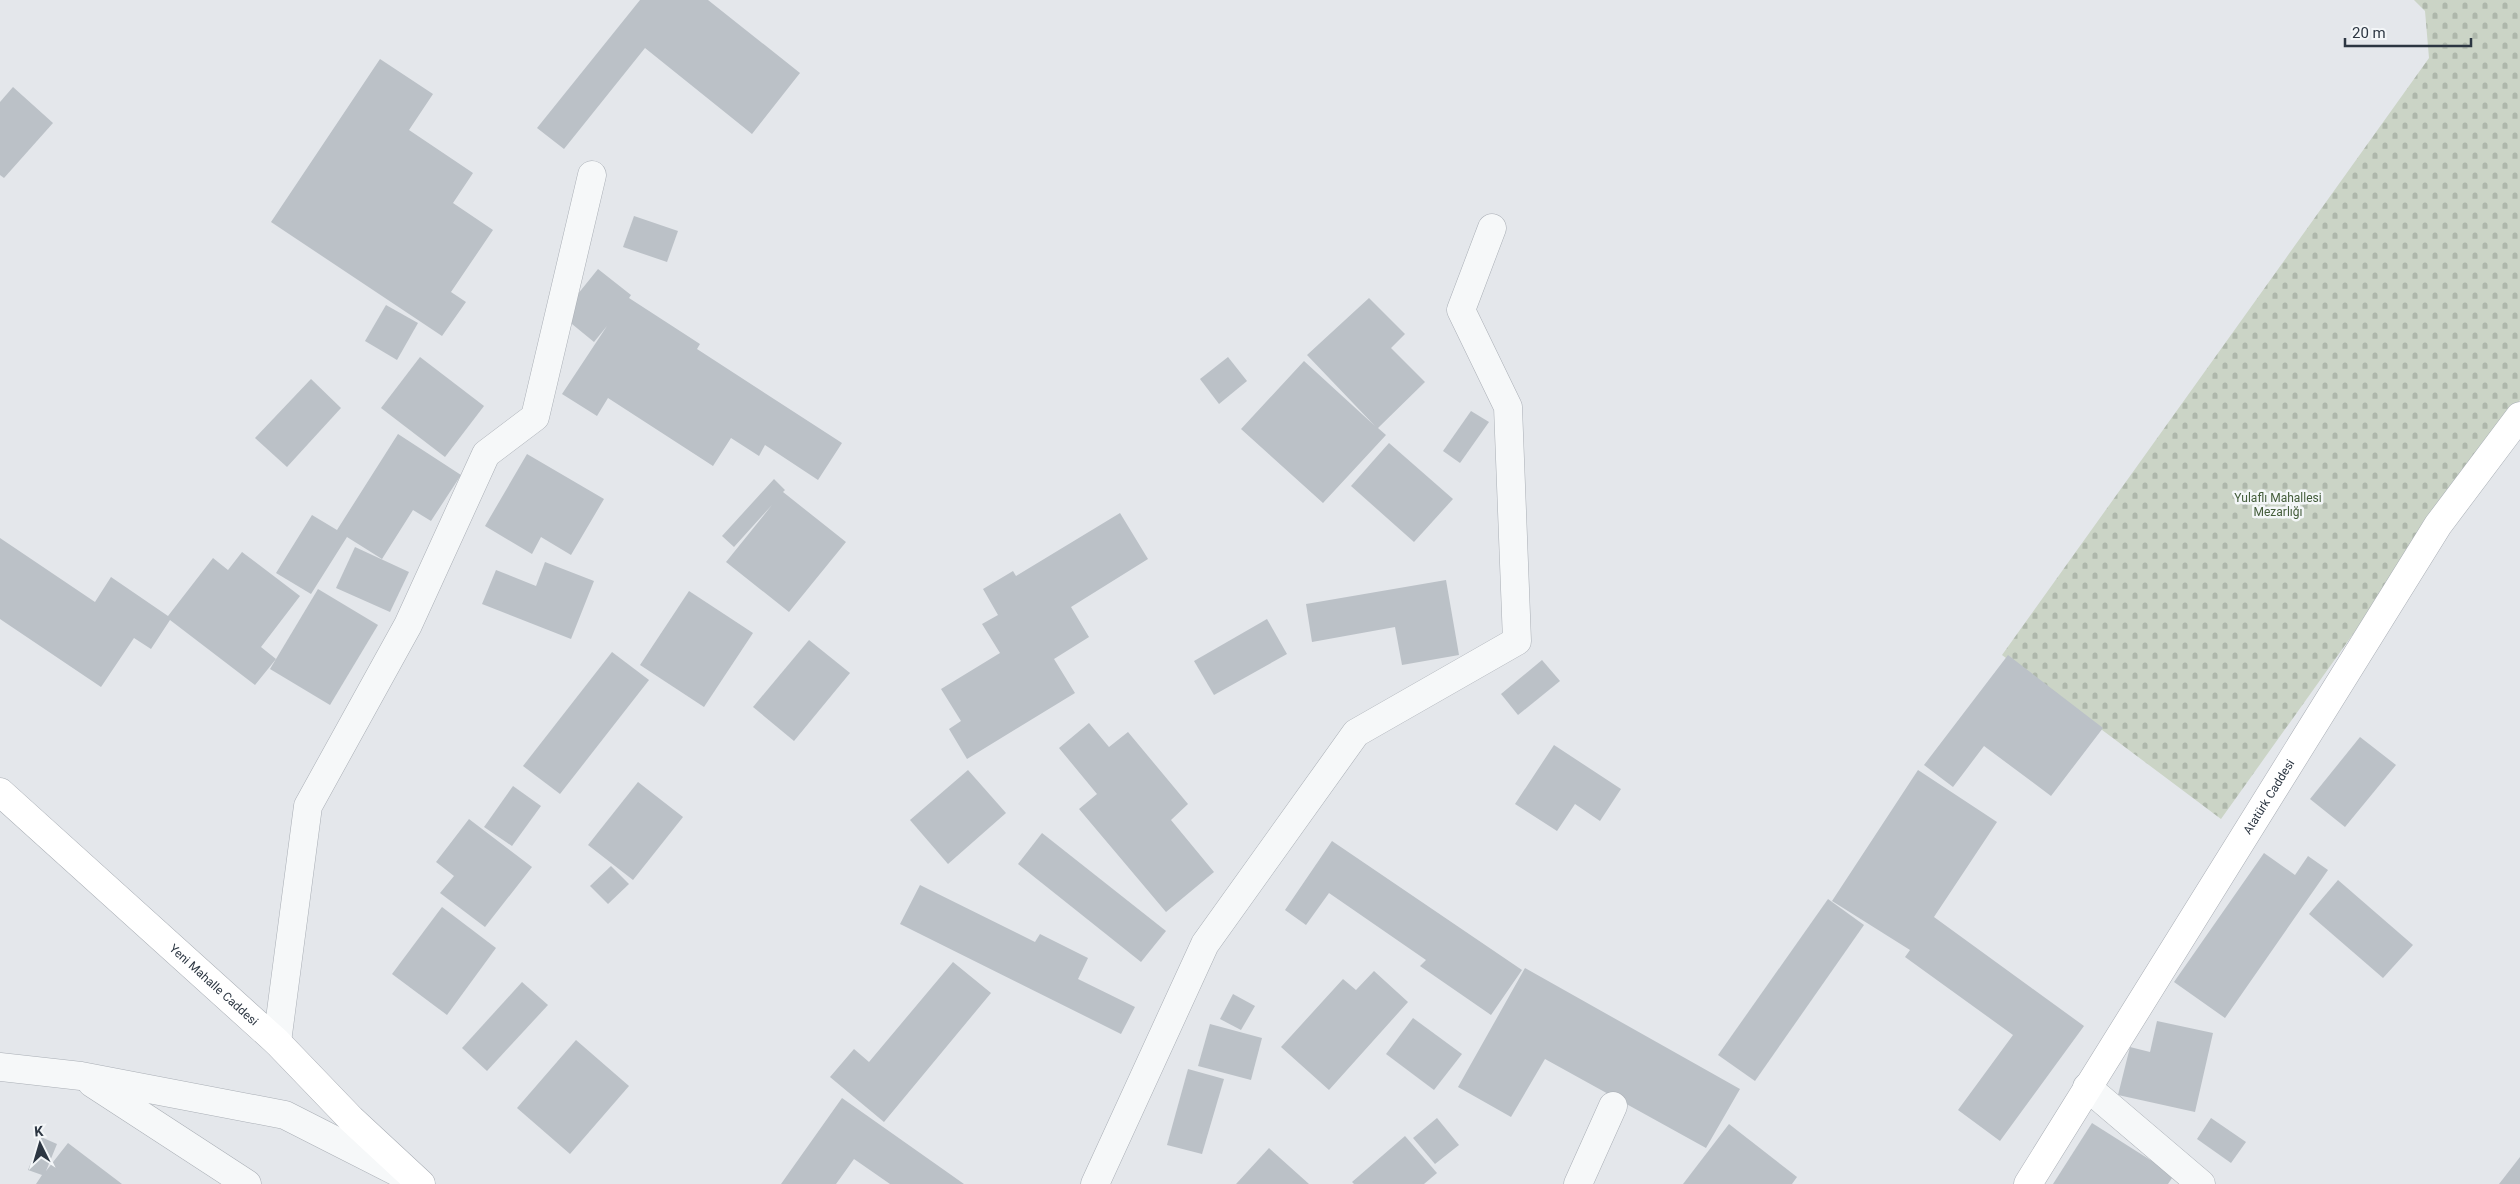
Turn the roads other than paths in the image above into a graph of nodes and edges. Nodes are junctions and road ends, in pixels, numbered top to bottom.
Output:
1 (592, 175) dead end
2 (1492, 228) dead end
3 (2520, 416) edge
4 (0, 792) edge
5 (277, 1042) junction
6 (0, 1047) edge
7 (0, 1067) edge
8 (34, 1071) junction
9 (81, 1076) junction
10 (2087, 1087) junction
11 (1613, 1106) dead end
12 (247, 1184) edge
13 (421, 1184) edge
14 (1095, 1184) edge
15 (1578, 1184) edge
16 (2028, 1184) edge
17 (2201, 1184) edge

1 - 5 street
2 - 14 street
3 - 10 street, Atatürk Caddesi
4 - 5 street, Yeni Mahalle Caddesi
5 - 13 street, Yeni Mahalle Caddesi
6 - 8 street
7 - 8 street
8 - 9 street
9 - 12 street
9 - 13 street
10 - 16 street, Atatürk Caddesi
10 - 17 street
11 - 15 street

